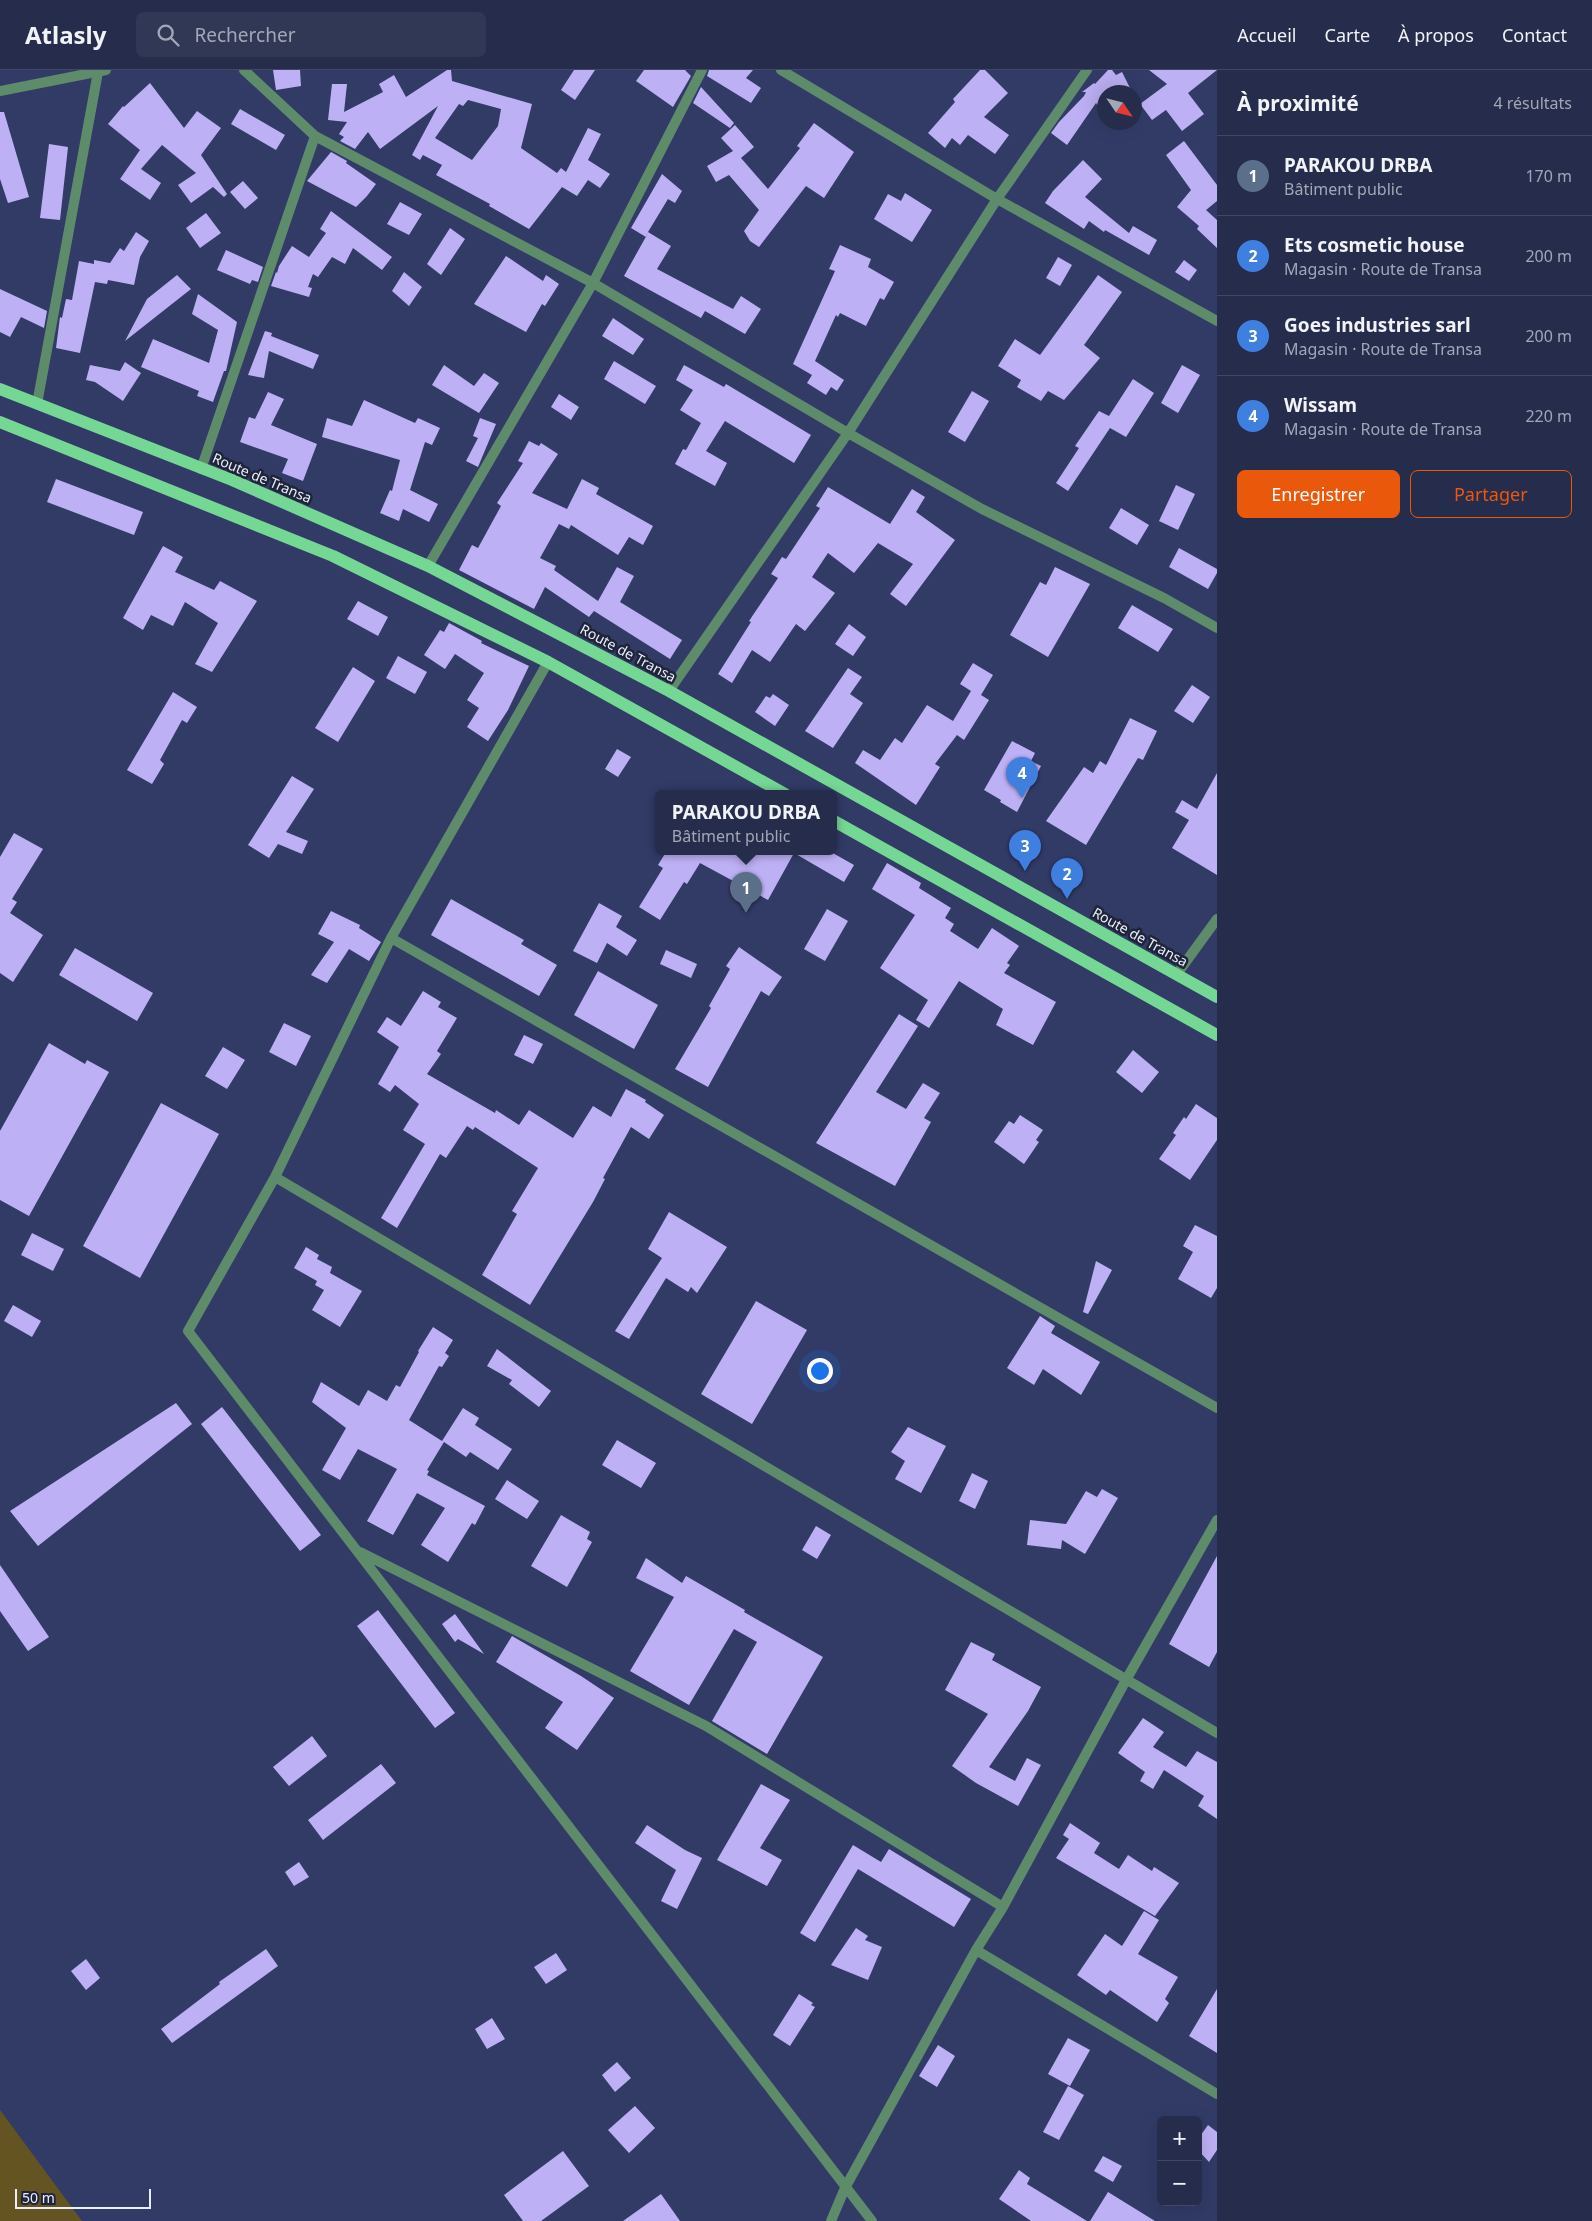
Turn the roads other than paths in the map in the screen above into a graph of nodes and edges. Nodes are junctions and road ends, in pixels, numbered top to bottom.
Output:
1 (244, 70) edge
2 (702, 70) edge
3 (781, 70) edge
4 (1087, 70) edge
5 (102, 71) edge
6 (0, 91) edge
7 (315, 136) junction
8 (997, 199) junction
9 (593, 283) junction
10 (1216, 320) edge
11 (0, 389) edge
12 (37, 404) junction
13 (0, 422) edge
14 (848, 433) junction
15 (200, 469) junction
16 (428, 566) junction
17 (1217, 628) edge
18 (548, 662) junction
19 (670, 691) junction
20 (778, 790) edge
21 (837, 823) edge
22 (1217, 919) edge
23 (391, 938) junction
24 (1177, 974) junction
25 (1217, 997) edge
26 (1217, 1035) edge
27 (275, 1177) junction
28 (1217, 1408) edge
29 (1217, 1520) edge
30 (357, 1550) junction
31 (1126, 1680) junction
32 (1217, 1733) edge
33 (1003, 1907) junction
34 (976, 1950) junction
35 (1217, 2094) edge
36 (845, 2188) junction
37 (831, 2221) edge
38 (872, 2221) edge

1 - 7 street
2 - 9 street
3 - 8 street
4 - 8 street
5 - 6 street
5 - 12 street
7 - 9 street
7 - 15 street
8 - 10 street
8 - 14 street
9 - 14 street
9 - 16 street
11 - 12 main road, Route de Transa
12 - 15 main road, Route de Transa
13 - 18 main road
14 - 17 street
14 - 19 street
15 - 16 main road, Route de Transa
16 - 19 main road, Route de Transa
18 - 20 main road
18 - 23 street
19 - 24 main road, Route de Transa
21 - 26 main road
22 - 24 street
23 - 27 street
23 - 28 street
24 - 25 main road, Route de Transa
27 - 30 street
27 - 31 street
29 - 31 street
30 - 33 street
30 - 36 street
31 - 32 street
31 - 33 street
33 - 34 street
34 - 35 street
34 - 36 street
36 - 37 street
36 - 38 street

